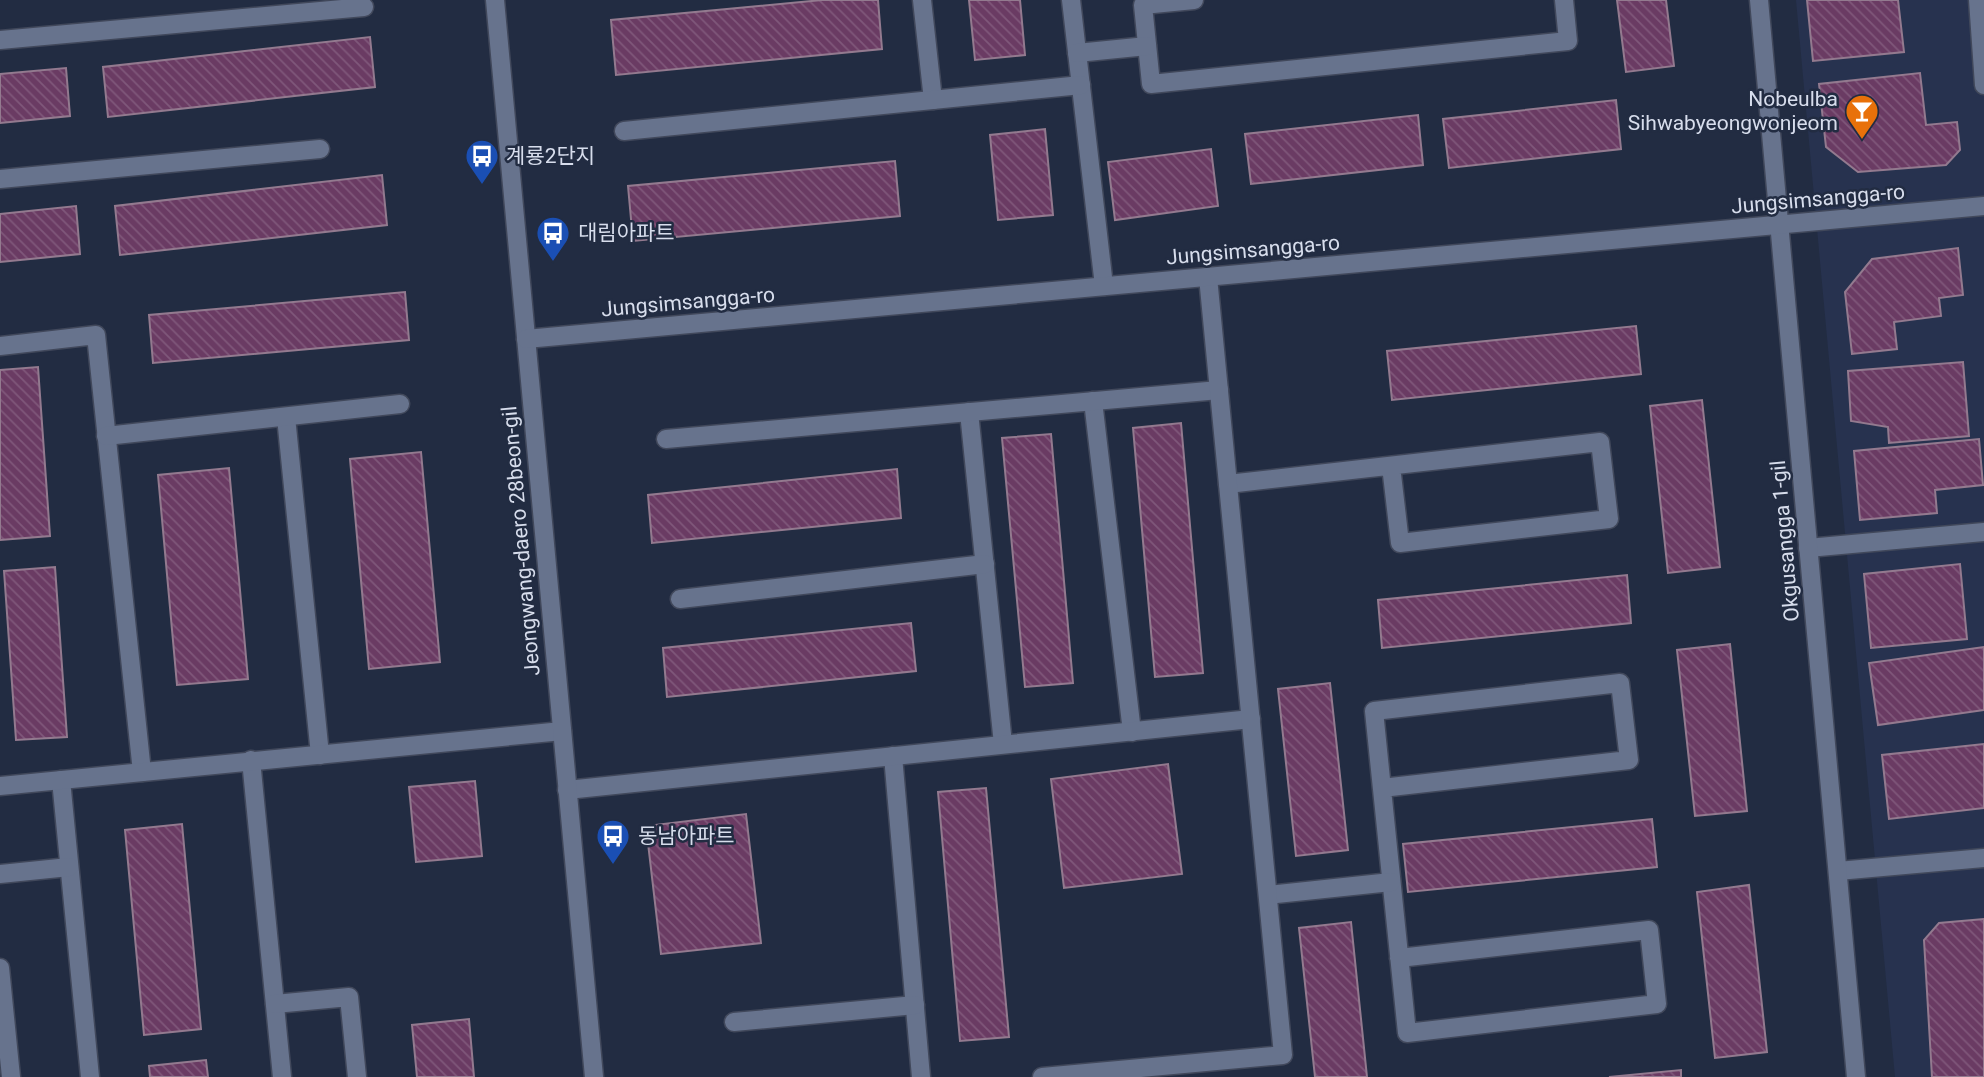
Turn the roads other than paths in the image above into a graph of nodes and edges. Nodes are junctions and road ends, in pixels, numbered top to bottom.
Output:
1 (495, 0) edge
2 (922, 0) edge
3 (1070, 0) edge
4 (1194, 0) edge
5 (1564, 0) edge
6 (1759, 0) edge
7 (1978, 0) edge
8 (1984, 0) edge
9 (364, 7) dead end
10 (0, 40) edge
11 (1147, 46) junction
12 (1077, 54) junction
13 (1081, 85) junction
14 (1984, 85) edge
15 (933, 100) junction
16 (624, 131) dead end
17 (320, 149) dead end
18 (0, 179) edge
19 (1984, 206) edge
20 (1779, 225) junction
21 (1208, 277) junction
22 (1104, 286) junction
23 (526, 339) junction
24 (0, 346) edge
25 (1219, 390) junction
26 (1093, 401) junction
27 (400, 404) dead end
28 (969, 412) junction
29 (286, 417) junction
30 (106, 436) junction
31 (666, 439) dead end
32 (1391, 466) junction
33 (1228, 484) junction
34 (1984, 532) edge
35 (1808, 548) junction
36 (985, 564) junction
37 (680, 599) dead end
38 (1251, 719) junction
39 (562, 731) junction
40 (1132, 732) junction
41 (1003, 744) junction
42 (320, 755) junction
43 (893, 756) junction
44 (251, 760) junction
45 (142, 772) junction
46 (61, 780) junction
47 (0, 786) edge
48 (1382, 788) junction
49 (568, 790) junction
50 (1984, 858) edge
51 (69, 867) junction
52 (1838, 871) junction
53 (0, 874) edge
54 (1391, 882) junction
55 (1268, 895) junction
56 (1399, 958) junction
57 (0, 968) edge
58 (275, 1004) junction
59 (915, 1005) junction
60 (734, 1022) dead end
61 (11, 1077) edge
62 (90, 1077) edge
63 (282, 1077) edge
64 (357, 1077) edge
65 (594, 1077) edge
66 (921, 1077) edge
67 (1042, 1077) edge
68 (1856, 1077) edge

1 - 23 street, Jeongwang-daero 28beon-gil
2 - 15 street
3 - 12 street
4 - 11 street
5 - 11 street
6 - 20 street, Okgusangga 1-gil
7 - 8 street
7 - 14 street
9 - 10 street
11 - 12 street
12 - 13 street
13 - 15 street
13 - 22 street
15 - 16 street
17 - 18 street
19 - 20 street, Jungsimsangga-ro
20 - 21 street, Jungsimsangga-ro
20 - 35 street, Okgusangga 1-gil
21 - 22 street, Jungsimsangga-ro
21 - 25 street
22 - 23 street, Jungsimsangga-ro
23 - 39 street, Jeongwang-daero 28beon-gil
24 - 30 street
25 - 26 street
25 - 33 street
26 - 28 street
26 - 40 street
27 - 29 street
28 - 31 street
28 - 36 street
29 - 30 street
29 - 42 street
30 - 45 street
32 - 32 street
32 - 33 street
33 - 38 street
34 - 35 street
35 - 52 street, Okgusangga 1-gil
36 - 37 street
36 - 41 street
38 - 40 street
38 - 55 street
39 - 42 street
39 - 49 street, Jeongwang-daero 28beon-gil
40 - 41 street
41 - 43 street
42 - 44 street
43 - 49 street
43 - 59 street
44 - 45 street
44 - 58 street
45 - 46 street
46 - 47 street
46 - 51 street
48 - 48 street
48 - 54 street
49 - 65 street, Jeongwang-daero 28beon-gil
50 - 52 street
51 - 53 street
51 - 62 street
52 - 68 street, Okgusangga 1-gil
54 - 55 street
54 - 56 street
55 - 67 street
56 - 56 street
57 - 61 street
58 - 63 street
58 - 64 street
59 - 60 street
59 - 66 street

